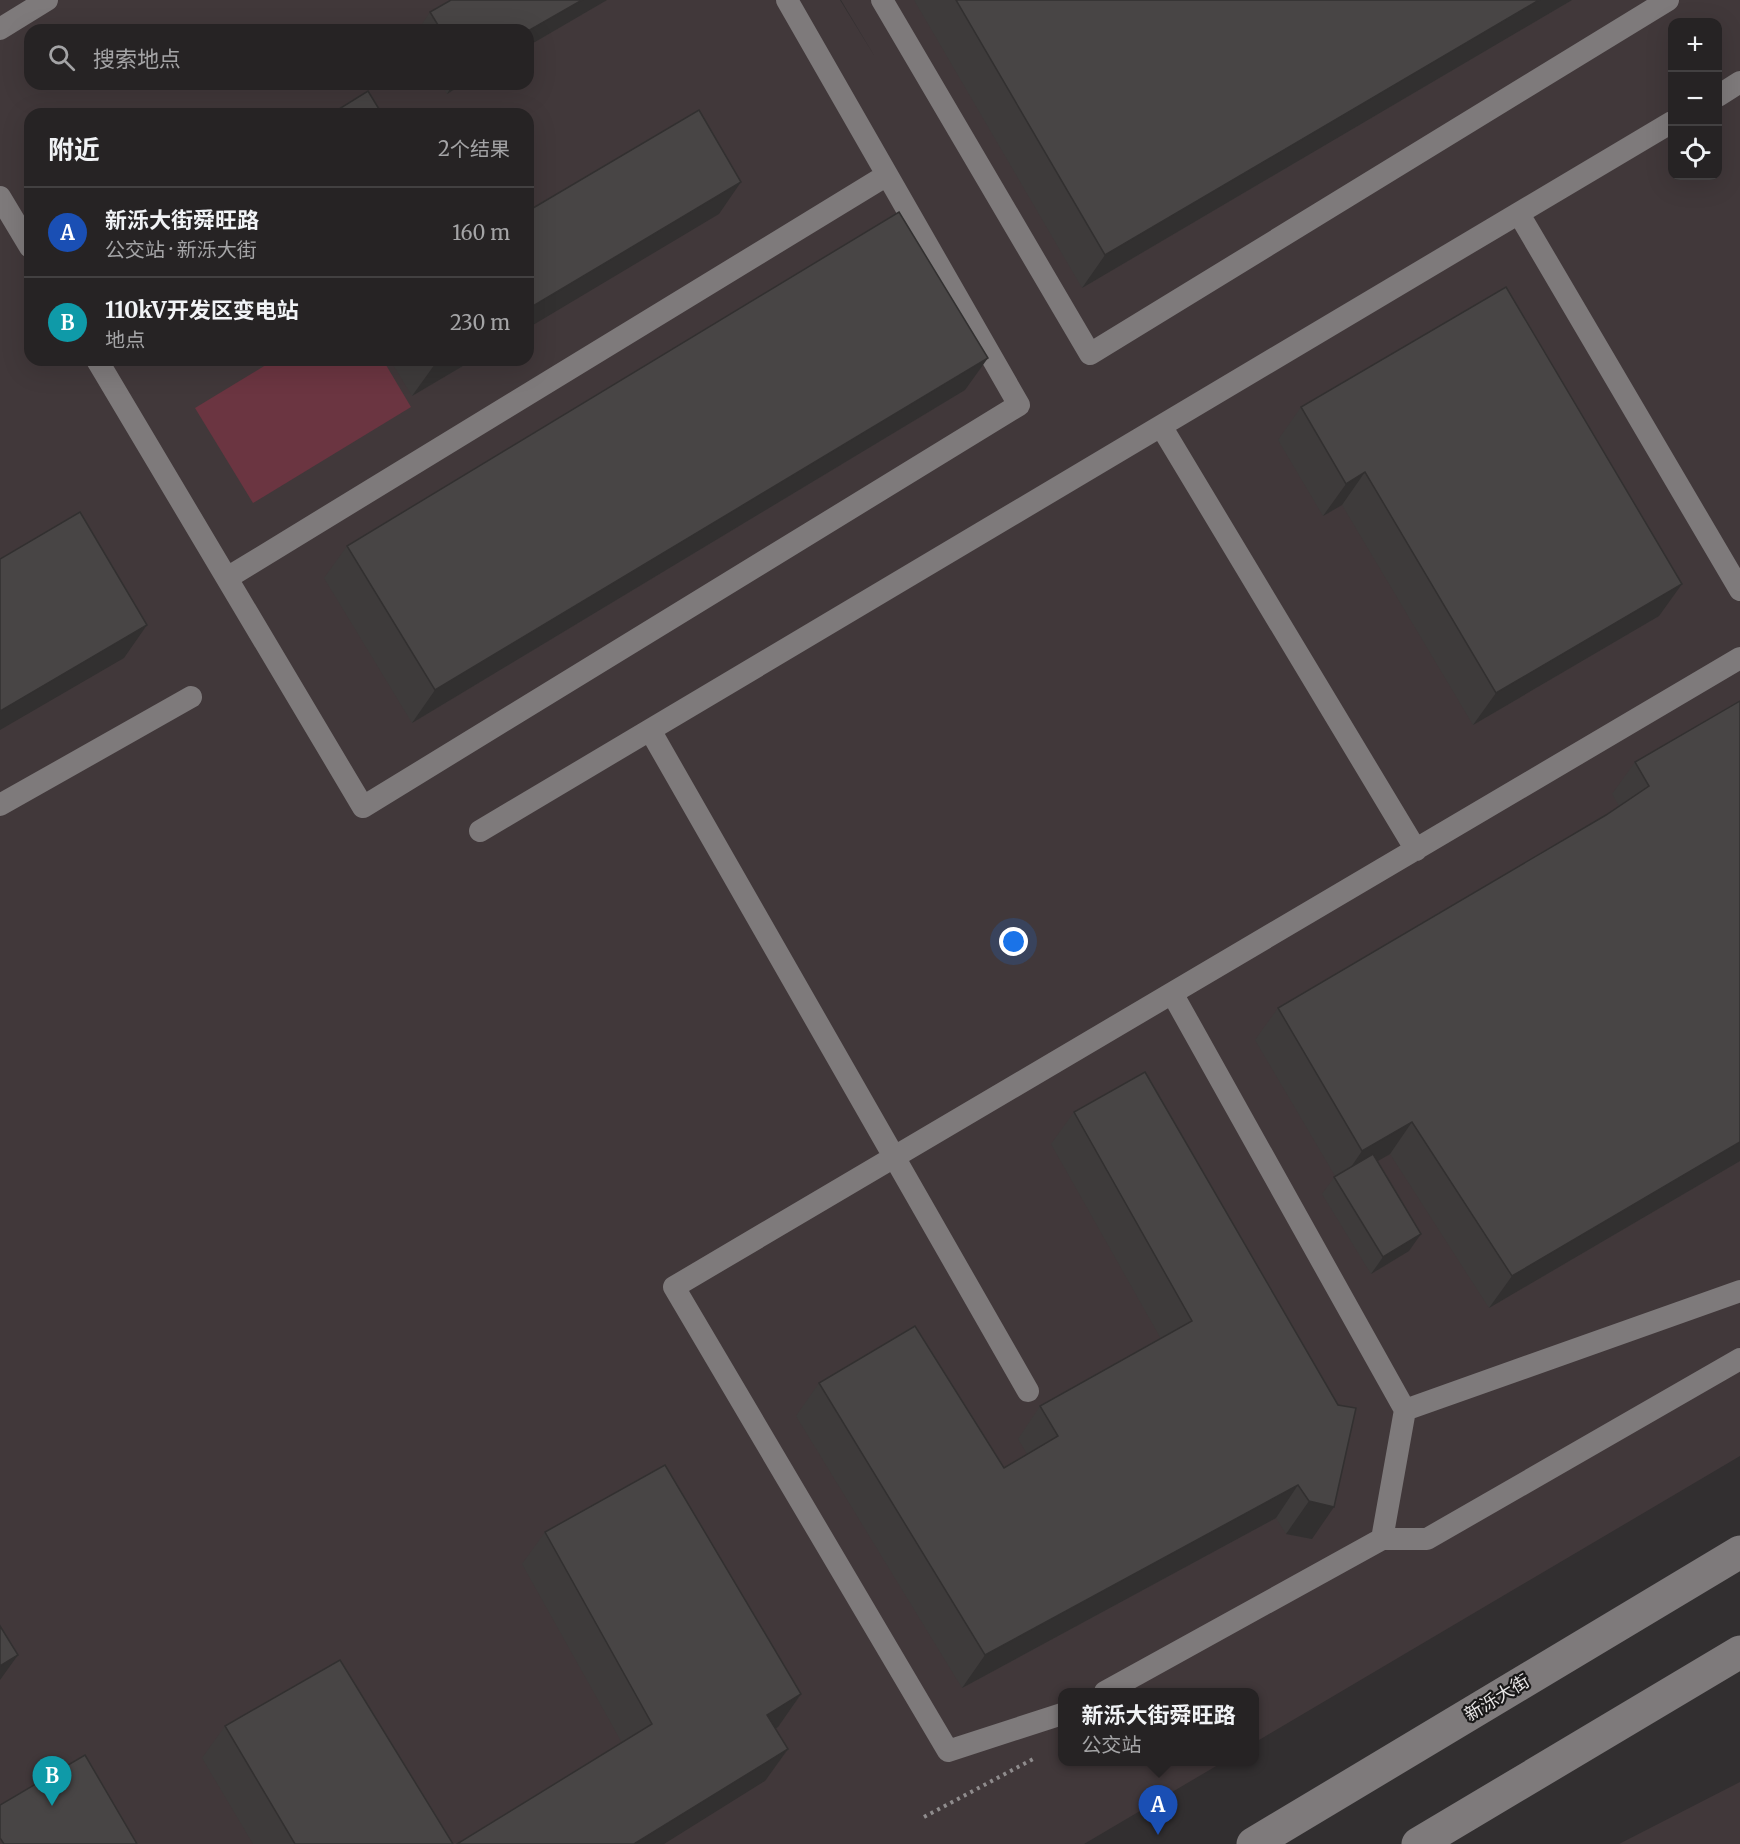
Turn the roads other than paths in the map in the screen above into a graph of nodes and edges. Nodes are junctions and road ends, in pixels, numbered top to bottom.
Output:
1 (47, 0) edge
2 (787, 0) edge
3 (882, 0) edge
4 (1668, 0) edge
5 (0, 28) edge
6 (1740, 82) edge
7 (1722, 93) edge
8 (1668, 124) edge
9 (887, 175) junction
10 (0, 197) edge
11 (1519, 214) junction
12 (24, 237) edge
13 (101, 366) edge
14 (1161, 426) junction
15 (227, 578) junction
16 (1740, 590) edge
17 (1740, 658) edge
18 (191, 697) dead end
19 (650, 730) junction
20 (0, 805) edge
21 (480, 831) dead end
22 (1416, 850) junction
23 (1172, 993) junction
24 (894, 1157) junction
25 (1740, 1291) edge
26 (1740, 1359) edge
27 (1028, 1391) dead end
28 (1405, 1410) junction
29 (1382, 1539) junction
30 (1740, 1552) edge
31 (1740, 1652) edge
32 (1112, 1688) edge
33 (1058, 1714) edge
34 (1253, 1844) edge
35 (1418, 1844) edge

1 - 5 lane
2 - 9 lane
3 - 4 lane
6 - 7 lane
8 - 11 lane
9 - 15 lane
9 - 15 lane
10 - 12 lane
11 - 14 lane
11 - 16 lane
13 - 15 lane
14 - 19 lane
14 - 22 lane
17 - 22 lane
18 - 20 lane
19 - 21 lane
19 - 24 lane
22 - 23 lane
23 - 24 lane
23 - 28 lane
24 - 27 lane
24 - 33 lane
25 - 28 lane
26 - 29 lane
28 - 29 lane
29 - 32 lane
30 - 34 main road, 新泺大街
31 - 35 main road

